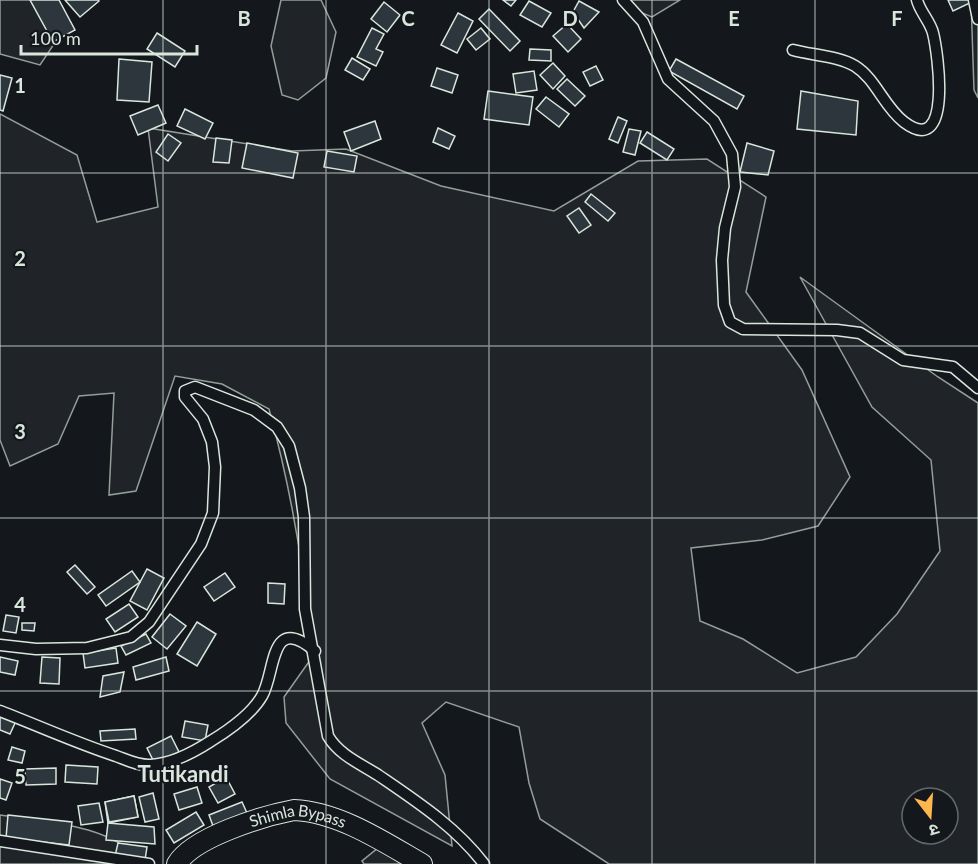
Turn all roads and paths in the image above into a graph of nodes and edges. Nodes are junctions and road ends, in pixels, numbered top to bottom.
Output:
1 (623, 0) edge
2 (917, 0) edge
3 (974, 0) edge
4 (978, 19) edge
5 (793, 50) dead end
6 (978, 387) edge
7 (0, 645) edge
8 (315, 651) junction
9 (0, 711) edge
10 (0, 841) edge
11 (149, 864) edge
12 (177, 864) edge
13 (422, 864) edge
14 (484, 864) edge

1 - 6 street
2 - 5 street
3 - 4 street
7 - 8 street
8 - 9 street
8 - 14 street
10 - 11 street
12 - 13 highway, Shimla Bypass

